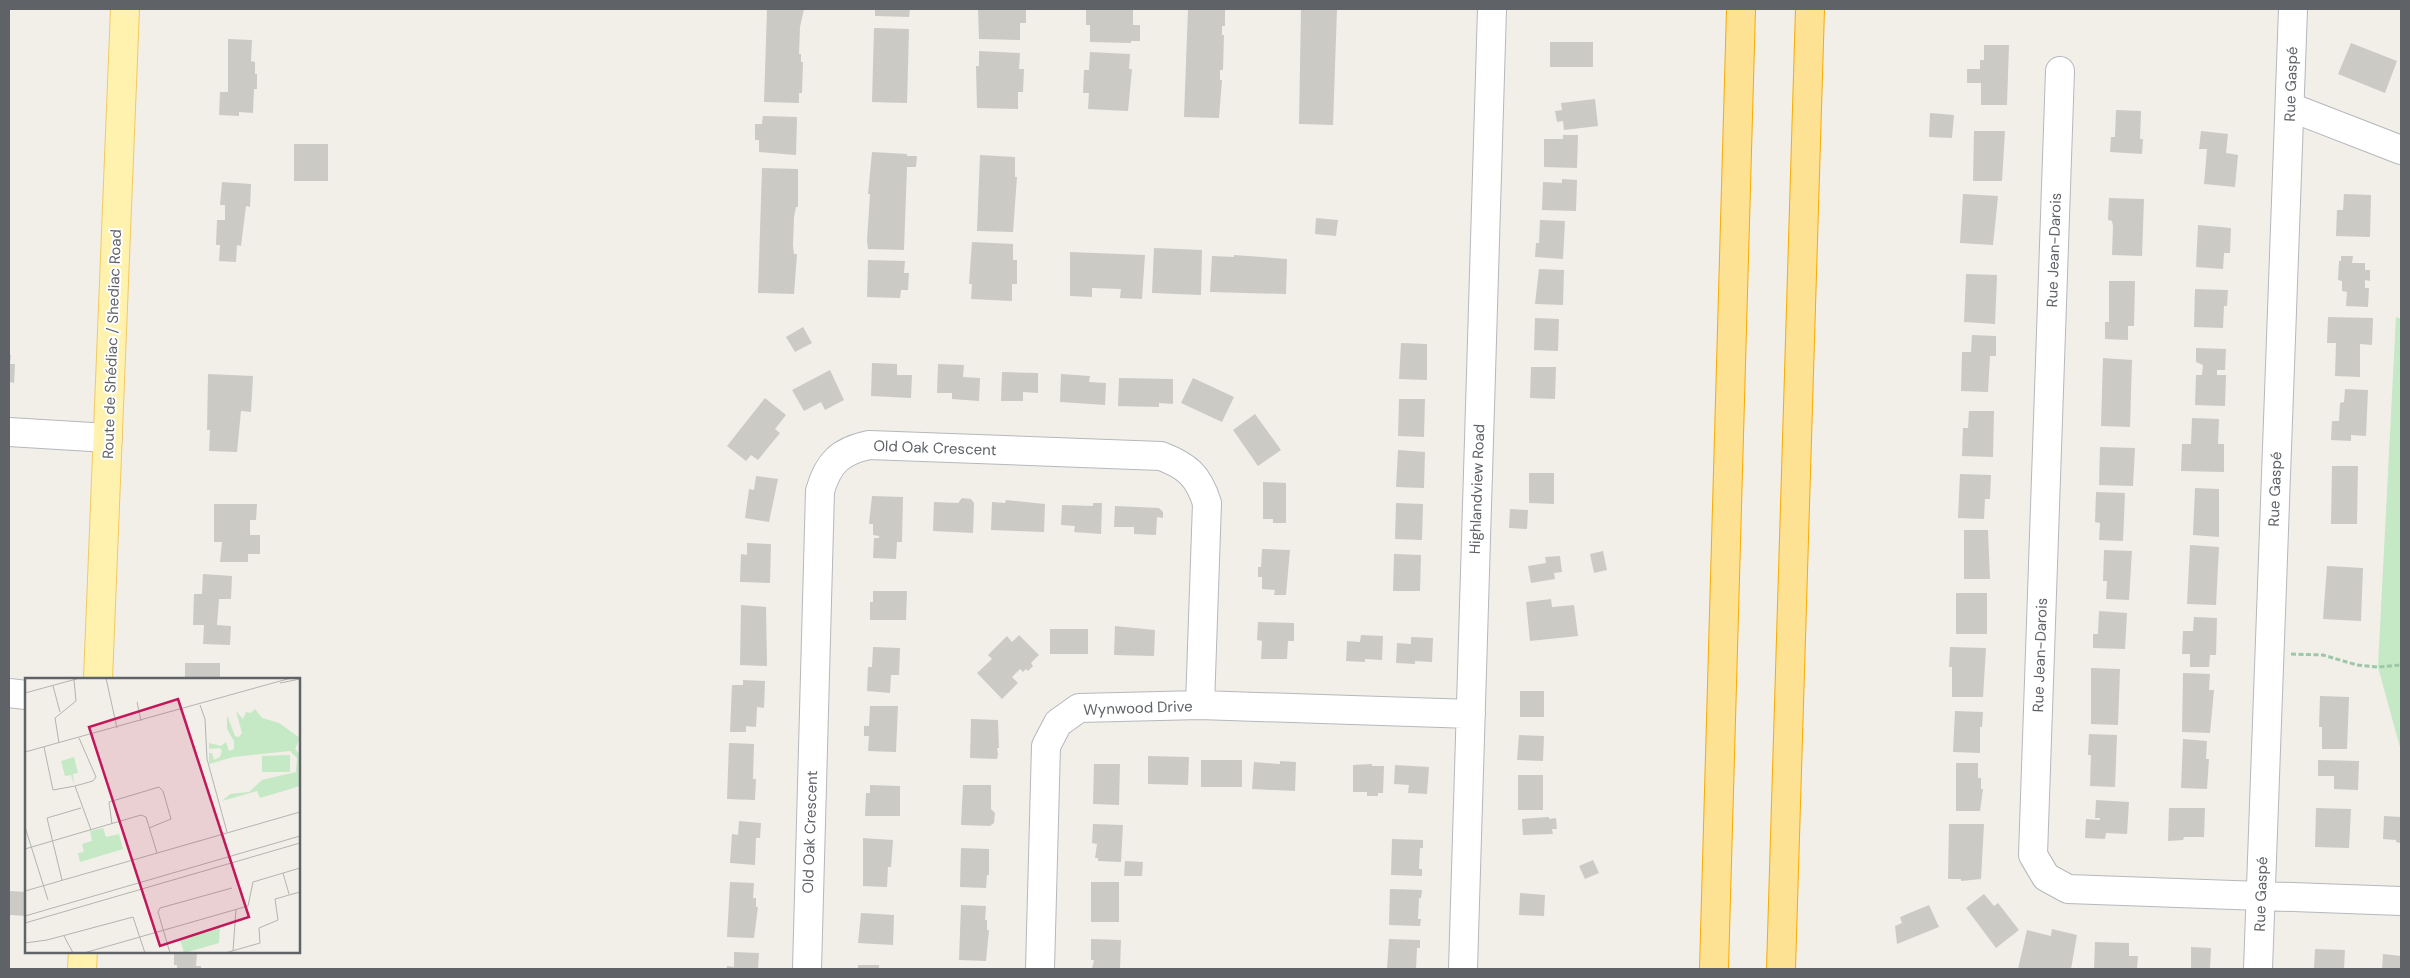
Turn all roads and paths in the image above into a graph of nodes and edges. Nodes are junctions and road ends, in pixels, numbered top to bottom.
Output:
1 (126, 9) edge
2 (1492, 9) edge
3 (1741, 9) edge
4 (1810, 9) edge
5 (2293, 9) edge
6 (2060, 71) dead end
7 (2290, 107) junction
8 (2401, 150) edge
9 (9, 432) edge
10 (108, 438) junction
11 (2269, 654) junction
12 (2401, 665) edge
13 (98, 678) edge
14 (9, 693) edge
15 (25, 695) edge
16 (1200, 705) junction
17 (1471, 714) junction
18 (2261, 897) junction
19 (2401, 901) edge
20 (83, 953) edge
21 (82, 969) edge
22 (807, 969) edge
23 (1040, 969) edge
24 (1463, 969) edge
25 (1714, 969) edge
26 (1781, 969) edge
27 (2258, 969) edge

1 - 10 main road, Route de Shédiac / Shediac Road
2 - 17 street, Highlandview Road
3 - 25 highway
4 - 26 highway
5 - 7 street, Rue Gaspé
6 - 18 street, Rue Jean-Darois
7 - 8 street
7 - 11 street, Rue Gaspé
9 - 10 street
10 - 13 main road, Route de Shédiac / Shediac Road
11 - 12 path
11 - 18 street, Rue Gaspé
14 - 15 street
16 - 17 street, Wynwood Drive
16 - 22 street, Old Oak Crescent
16 - 23 street, Wynwood Drive
17 - 24 street, Highlandview Road
18 - 19 street, Rue Jean-Darois
18 - 27 street, Rue Gaspé
20 - 21 main road

